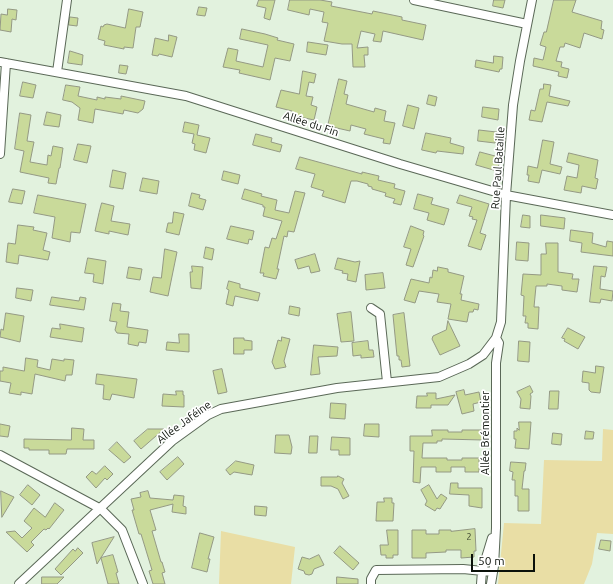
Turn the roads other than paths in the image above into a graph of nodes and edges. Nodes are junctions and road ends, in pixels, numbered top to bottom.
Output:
1 (67, 0) edge
2 (414, 0) edge
3 (532, 0) edge
4 (526, 24) junction
5 (3, 62) edge
6 (56, 72) junction
7 (0, 154) edge
8 (506, 195) junction
9 (613, 215) edge
10 (370, 308) dead end
11 (496, 338) junction
12 (483, 355) junction
13 (496, 363) junction
14 (387, 382) junction
15 (0, 455) edge
16 (101, 509) junction
17 (496, 528) junction
18 (482, 570) junction
19 (493, 572) junction
20 (19, 584) edge
21 (143, 584) edge
22 (371, 584) edge
23 (481, 584) edge
24 (491, 584) edge

1 - 6 street
2 - 4 street
3 - 4 street, Rue Paul Bataille
4 - 8 street, Rue Paul Bataille
5 - 6 street, Allée du Fin
5 - 7 street
6 - 8 street, Allée du Fin
8 - 9 street, Allée du Fin
8 - 11 street, Rue Paul Bataille
10 - 14 street
11 - 12 street, Allée Jaféine
11 - 13 street, Allée Brémontier
12 - 13 street
12 - 14 street, Allée Jaféine
13 - 17 street, Allée Brémontier
14 - 16 street, Allée Jaféine
15 - 16 street
16 - 20 street, Allée Jaféine
16 - 21 street
17 - 18 street, Allée Brémontier
17 - 19 street, Allée Brémontier
18 - 19 street
18 - 22 street
18 - 23 street, Allée Brémontier
19 - 24 street, Allée Brémontier

